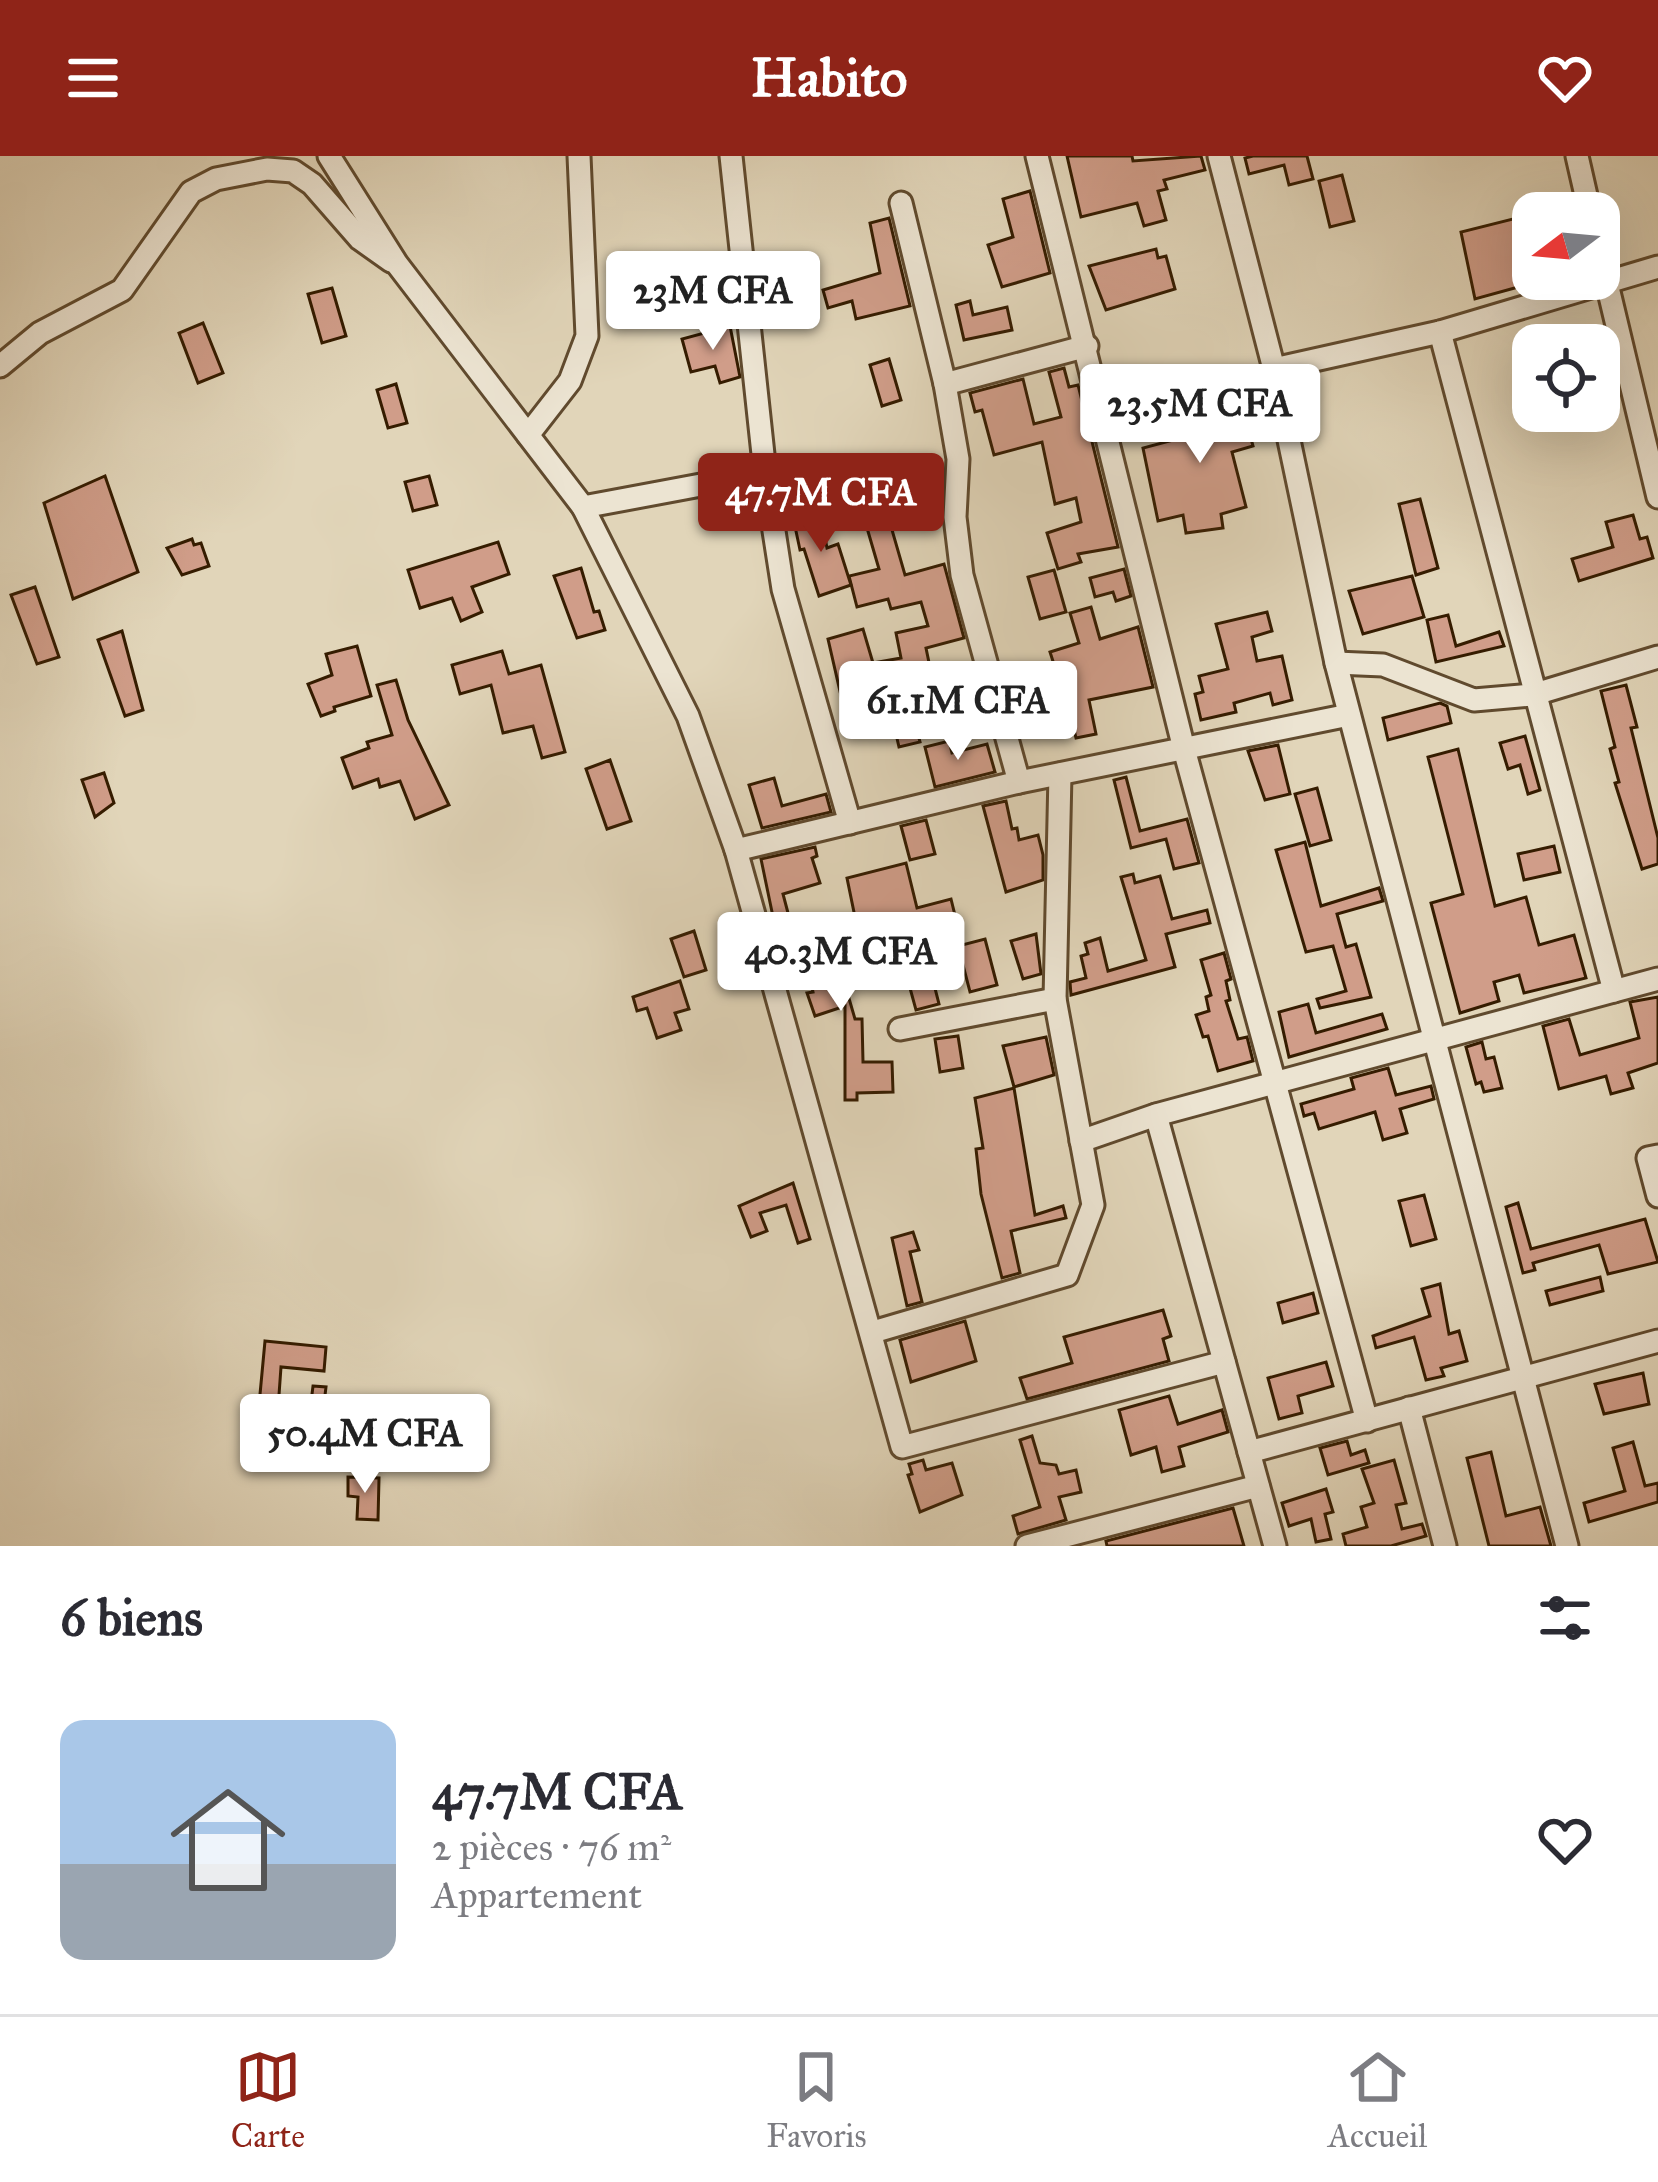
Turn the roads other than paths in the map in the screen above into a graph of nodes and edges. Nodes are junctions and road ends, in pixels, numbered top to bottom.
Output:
1 (329, 156) edge
2 (579, 156) edge
3 (731, 156) edge
4 (1037, 156) edge
5 (1219, 156) edge
6 (1577, 156) edge
7 (1585, 192) edge
8 (901, 203) dead end
9 (397, 264) junction
10 (1658, 267) edge
11 (1620, 276) edge
12 (1542, 300) edge
13 (1611, 300) edge
14 (1440, 332) junction
15 (1087, 346) junction
16 (0, 366) edge
17 (1274, 369) junction
18 (945, 384) junction
19 (528, 435) junction
20 (765, 473) junction
21 (1658, 496) edge
22 (583, 508) junction
23 (1658, 657) edge
24 (1336, 663) junction
25 (1532, 695) junction
26 (1348, 715) junction
27 (1184, 749) junction
28 (1060, 774) junction
29 (1019, 782) junction
30 (850, 823) junction
31 (736, 850) junction
32 (1658, 980) edge
33 (1614, 991) junction
34 (1055, 999) junction
35 (900, 1029) dead end
36 (1436, 1040) junction
37 (1273, 1086) junction
38 (1156, 1115) junction
39 (1081, 1141) junction
40 (1658, 1156) edge
41 (1658, 1196) edge
42 (873, 1332) junction
43 (1658, 1341) edge
44 (1224, 1362) junction
45 (1525, 1380) junction
46 (1409, 1408) junction
47 (1367, 1421) junction
48 (1249, 1452) junction
49 (1258, 1486) junction
50 (1027, 1546) edge
51 (1275, 1546) edge
52 (1444, 1546) edge
53 (1567, 1546) edge

1 - 9 street
2 - 19 street
3 - 20 street
4 - 15 street
5 - 17 street
6 - 7 street
8 - 18 street
9 - 16 street
9 - 19 street
10 - 11 street
12 - 14 street
13 - 21 street
14 - 17 street
14 - 25 street
15 - 18 street
15 - 27 street
17 - 24 street
18 - 29 street
19 - 22 street
20 - 22 street
20 - 30 street
22 - 31 street
23 - 25 street
24 - 25 street
24 - 26 street
25 - 33 street
26 - 27 street
26 - 36 street
27 - 28 street
27 - 37 street
28 - 29 street
28 - 34 street
29 - 30 street
30 - 31 street
31 - 42 street
32 - 33 street
33 - 36 street
34 - 35 street
34 - 39 street
36 - 37 street
36 - 45 street
37 - 38 street
37 - 47 street
38 - 39 street
38 - 44 street
39 - 42 street
40 - 41 street
42 - 44 street
43 - 45 street
44 - 48 street
45 - 46 street
45 - 53 street
46 - 47 street
46 - 52 street
47 - 48 street
48 - 49 street
49 - 50 street
49 - 51 street

